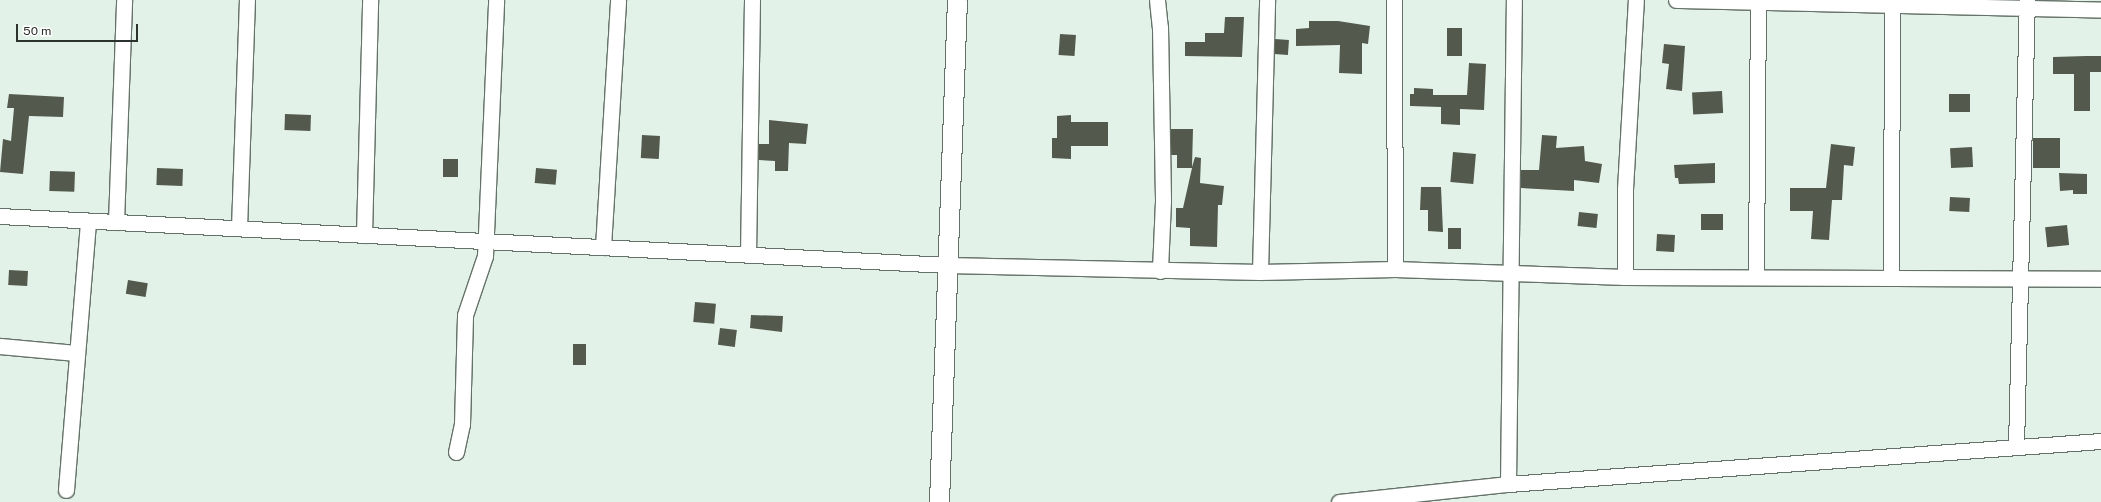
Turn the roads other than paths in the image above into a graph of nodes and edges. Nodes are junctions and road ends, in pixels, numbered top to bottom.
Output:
1 (124, 0) edge
2 (247, 0) edge
3 (370, 0) edge
4 (496, 0) edge
5 (618, 0) edge
6 (752, 0) edge
7 (957, 0) edge
8 (1157, 0) edge
9 (1267, 0) edge
10 (1394, 0) edge
11 (1514, 0) edge
12 (1636, 0) edge
13 (1676, 0) edge
14 (1758, 1) edge
15 (1892, 2) edge
16 (2027, 4) edge
17 (2101, 10) edge
18 (0, 216) edge
19 (88, 221) junction
20 (116, 222) junction
21 (239, 228) junction
22 (364, 235) junction
23 (484, 241) junction
24 (603, 247) junction
25 (748, 255) junction
26 (947, 265) junction
27 (1395, 269) junction
28 (1160, 271) junction
29 (1260, 272) junction
30 (1511, 275) junction
31 (1625, 277) junction
32 (1756, 277) junction
33 (1891, 278) junction
34 (2019, 279) junction
35 (2101, 280) edge
36 (0, 346) edge
37 (77, 353) junction
38 (2101, 441) edge
39 (2016, 446) junction
40 (456, 452) dead end
41 (1508, 484) junction
42 (66, 490) dead end
43 (939, 502) edge
44 (1339, 502) edge

1 - 20 street
2 - 21 street
3 - 22 street
4 - 23 street
5 - 24 street
6 - 25 street
7 - 26 street
8 - 28 street
9 - 29 street
10 - 27 street
11 - 30 street
12 - 31 street
13 - 14 street
14 - 15 street
14 - 32 street
15 - 16 street
15 - 33 street
16 - 17 street
16 - 34 street
18 - 19 street
19 - 20 street
19 - 37 street
20 - 21 street
21 - 22 street
22 - 23 street
23 - 24 street
23 - 40 street
24 - 25 street
25 - 26 street
26 - 28 street
26 - 43 street
27 - 29 street
27 - 30 street
28 - 29 street
30 - 31 street
30 - 41 street
31 - 32 street
32 - 33 street
33 - 34 street
34 - 35 street
34 - 39 street
36 - 37 street
37 - 42 street
38 - 39 street
39 - 41 street
41 - 44 street

